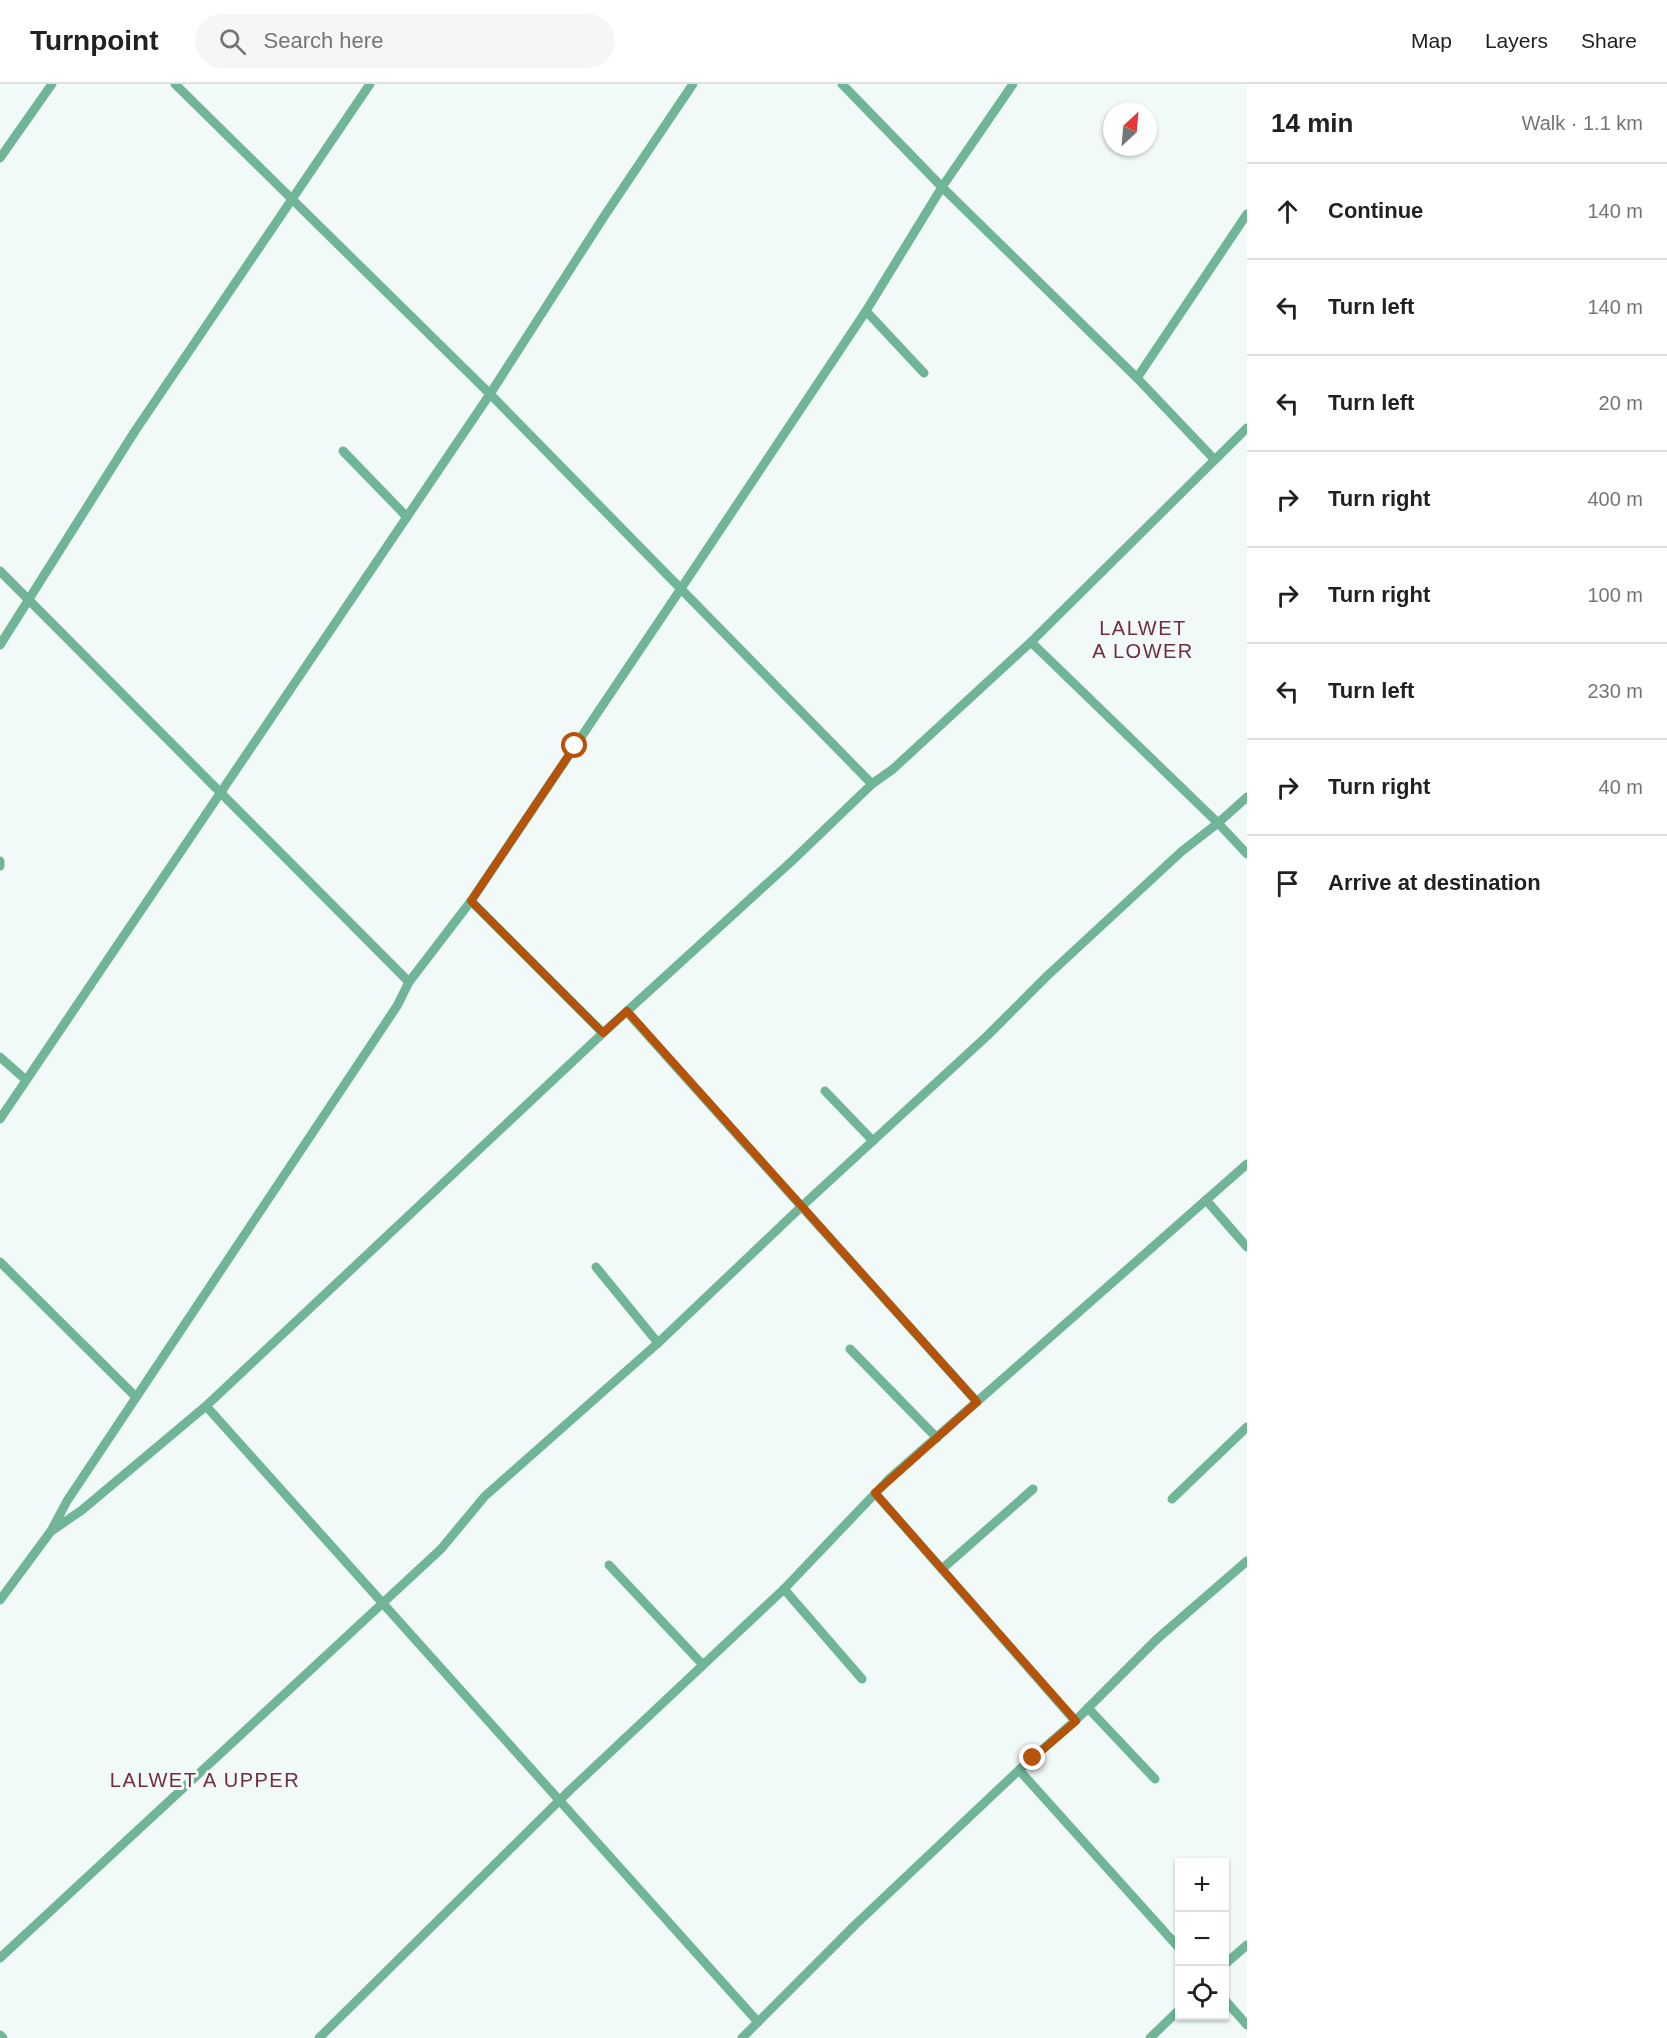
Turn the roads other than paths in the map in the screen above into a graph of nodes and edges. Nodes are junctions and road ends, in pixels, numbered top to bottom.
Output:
1 (52, 84) edge
2 (175, 84) edge
3 (370, 84) edge
4 (693, 84) edge
5 (842, 84) edge
6 (1013, 84) edge
7 (0, 158) edge
8 (942, 187) junction
9 (292, 200) junction
10 (1247, 214) edge
11 (866, 311) junction
12 (924, 373) dead end
13 (1137, 378) junction
14 (490, 394) junction
15 (1247, 428) edge
16 (343, 451) dead end
17 (1214, 459) junction
18 (407, 517) junction
19 (0, 571) edge
20 (680, 590) junction
21 (29, 599) junction
22 (1031, 642) junction
23 (0, 645) edge
24 (872, 784) junction
25 (219, 793) junction
26 (1247, 797) edge
27 (1218, 823) junction
28 (1247, 854) edge
29 (471, 901) junction
30 (409, 982) junction
31 (627, 1011) junction
32 (603, 1033) junction
33 (0, 1057) edge
34 (26, 1080) junction
35 (825, 1091) dead end
36 (0, 1119) edge
37 (873, 1141) junction
38 (1247, 1164) edge
39 (1206, 1200) junction
40 (801, 1207) junction
41 (1247, 1247) edge
42 (0, 1262) edge
43 (596, 1267) dead end
44 (658, 1343) junction
45 (850, 1349) dead end
46 (136, 1397) junction
47 (977, 1402) junction
48 (206, 1406) junction
49 (1247, 1427) edge
50 (937, 1438) junction
51 (1033, 1489) dead end
52 (875, 1493) junction
53 (1172, 1499) dead end
54 (51, 1531) junction
55 (1247, 1561) edge
56 (609, 1565) dead end
57 (942, 1569) junction
58 (784, 1589) junction
59 (0, 1600) edge
60 (382, 1603) junction
61 (703, 1665) junction
62 (862, 1679) dead end
63 (1088, 1708) junction
64 (1076, 1721) junction
65 (1019, 1770) junction
66 (1155, 1779) dead end
67 (560, 1800) junction
68 (1175, 1945) edge
69 (1247, 1945) edge
70 (0, 1958) edge
71 (1229, 1961) edge
72 (1229, 2005) edge
73 (1175, 2012) edge
74 (758, 2022) junction
75 (1247, 2025) edge
76 (0, 2035) edge
77 (3, 2038) edge
78 (319, 2038) edge
79 (742, 2038) edge
80 (1150, 2038) edge

1 - 7 street
2 - 9 street
3 - 9 street
4 - 14 street
5 - 8 street
6 - 8 street
8 - 11 street
8 - 13 street
9 - 14 street
9 - 21 street
10 - 13 street
11 - 12 street
11 - 20 street
13 - 17 street
14 - 18 street
14 - 20 street
15 - 17 street
16 - 18 street
17 - 22 street
18 - 25 street
19 - 21 street
20 - 24 street
20 - 29 street
21 - 23 street
21 - 25 street
22 - 24 street
22 - 27 street
24 - 31 street
25 - 30 street
25 - 34 street
26 - 27 street
27 - 28 street
27 - 37 street
29 - 30 street
29 - 32 street
30 - 46 street
31 - 32 street
31 - 40 street
32 - 48 street
33 - 34 street
34 - 36 street
35 - 37 street
37 - 40 street
38 - 39 street
39 - 41 street
39 - 47 street
40 - 44 street
40 - 47 street
42 - 46 street
43 - 44 street
44 - 60 street
45 - 50 street
46 - 54 street
47 - 50 street
48 - 54 street
48 - 60 street
49 - 53 street
50 - 52 street
51 - 57 street
52 - 57 street
52 - 58 street
54 - 59 street
55 - 63 street
56 - 61 street
57 - 64 street
58 - 61 street
58 - 62 street
60 - 67 street
60 - 70 street
61 - 67 street
63 - 64 street
63 - 66 street
64 - 65 street
65 - 68 street
65 - 74 street
67 - 74 street
67 - 78 street
69 - 71 street
72 - 75 street
73 - 80 street
74 - 79 street
76 - 77 street

